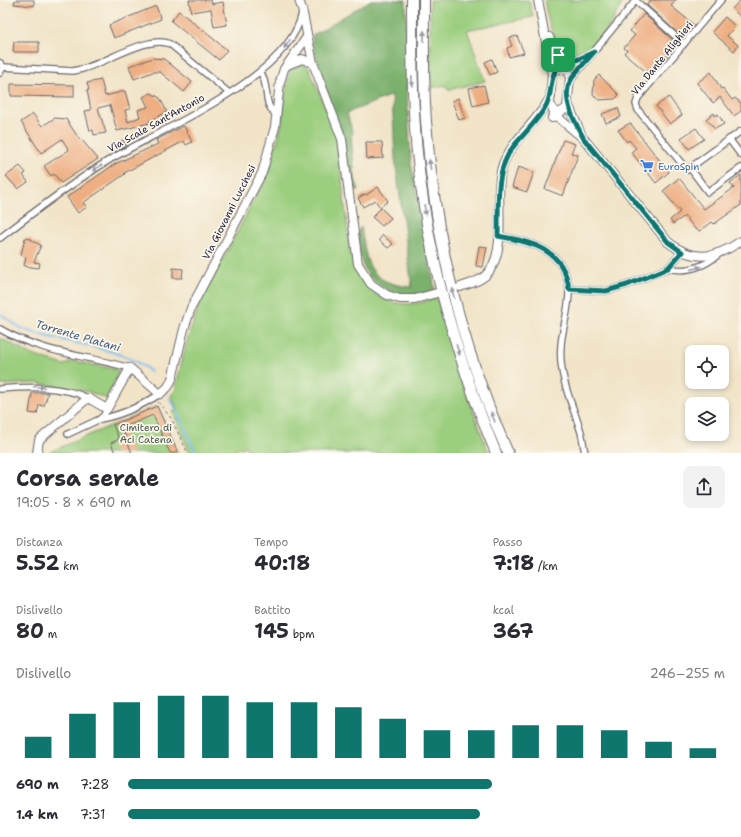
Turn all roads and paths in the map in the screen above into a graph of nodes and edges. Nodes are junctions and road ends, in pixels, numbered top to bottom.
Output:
1 (299, 0) edge
2 (412, 0) edge
3 (424, 0) edge
4 (538, 0) edge
5 (636, 0) edge
6 (721, 0) edge
7 (302, 22) junction
8 (542, 22) junction
9 (307, 37) junction
10 (684, 44) junction
11 (594, 52) junction
12 (558, 55) junction
13 (572, 62) junction
14 (313, 63) junction
15 (2, 65) edge
16 (286, 65) junction
17 (563, 68) junction
18 (260, 71) junction
19 (0, 73) edge
20 (552, 74) junction
21 (569, 82) junction
22 (228, 92) junction
23 (551, 96) junction
24 (568, 104) junction
25 (276, 115) junction
26 (553, 115) junction
27 (533, 122) junction
28 (741, 131) edge
29 (584, 139) junction
30 (729, 139) junction
31 (741, 155) edge
32 (690, 168) junction
33 (741, 168) edge
34 (498, 236) junction
35 (0, 238) edge
36 (741, 241) edge
37 (682, 252) junction
38 (720, 253) junction
39 (668, 268) junction
40 (460, 287) dead end
41 (569, 289) junction
42 (437, 294) dead end
43 (0, 328) edge
44 (130, 368) junction
45 (0, 388) edge
46 (157, 396) junction
47 (88, 398) junction
48 (107, 409) junction
49 (100, 419) junction
50 (68, 434) dead end
51 (37, 453) edge
52 (188, 453) edge
53 (496, 453) edge
54 (508, 453) edge
55 (585, 453) edge

1 - 7 street
2 -> 53 highway
54 -> 3 highway
4 - 8 street
5 - 10 street
5 - 11 street
6 - 10 street, Via Dante Alighieri
7 - 9 street
7 -> 18 street, Via Scale Sant'Antonio
8 - 12 street
8 - 20 street
9 - 14 street
9 - 16 street, Via Giovanni Lucchesi
10 - 32 street, Via Dante Alighieri
11 - 13 street
11 - 21 street
12 - 13 street
12 - 17 street
13 - 17 street
14 - 16 street
14 - 42 street
15 - 19 street
15 - 22 street
16 - 25 street, Via Giovanni Lucchesi
17 - 20 street
17 - 21 street
18 - 22 street, Via Scale Sant'Antonio
18 - 25 street
20 - 23 street
21 - 24 street
22 -> 35 street, Via Scale Sant'Antonio
23 - 26 street
23 - 27 street
24 - 26 street
24 - 29 street
25 - 46 street, Via Giovanni Lucchesi
26 - 27 street
26 - 29 street
27 - 34 street
28 - 30 street
29 - 37 street
30 - 31 street
30 - 32 street
32 - 33 street
34 - 40 street
34 - 41 street
36 - 38 street
37 - 38 street
37 - 39 street
39 -> 38 street
39 - 41 street
41 - 55 street
43 - 44 street
44 - 46 street
44 - 48 street
45 -> 47 street
46 - 49 street
46 - 52 path
47 - 48 street
47 - 51 street
48 - 49 street
49 - 50 street

